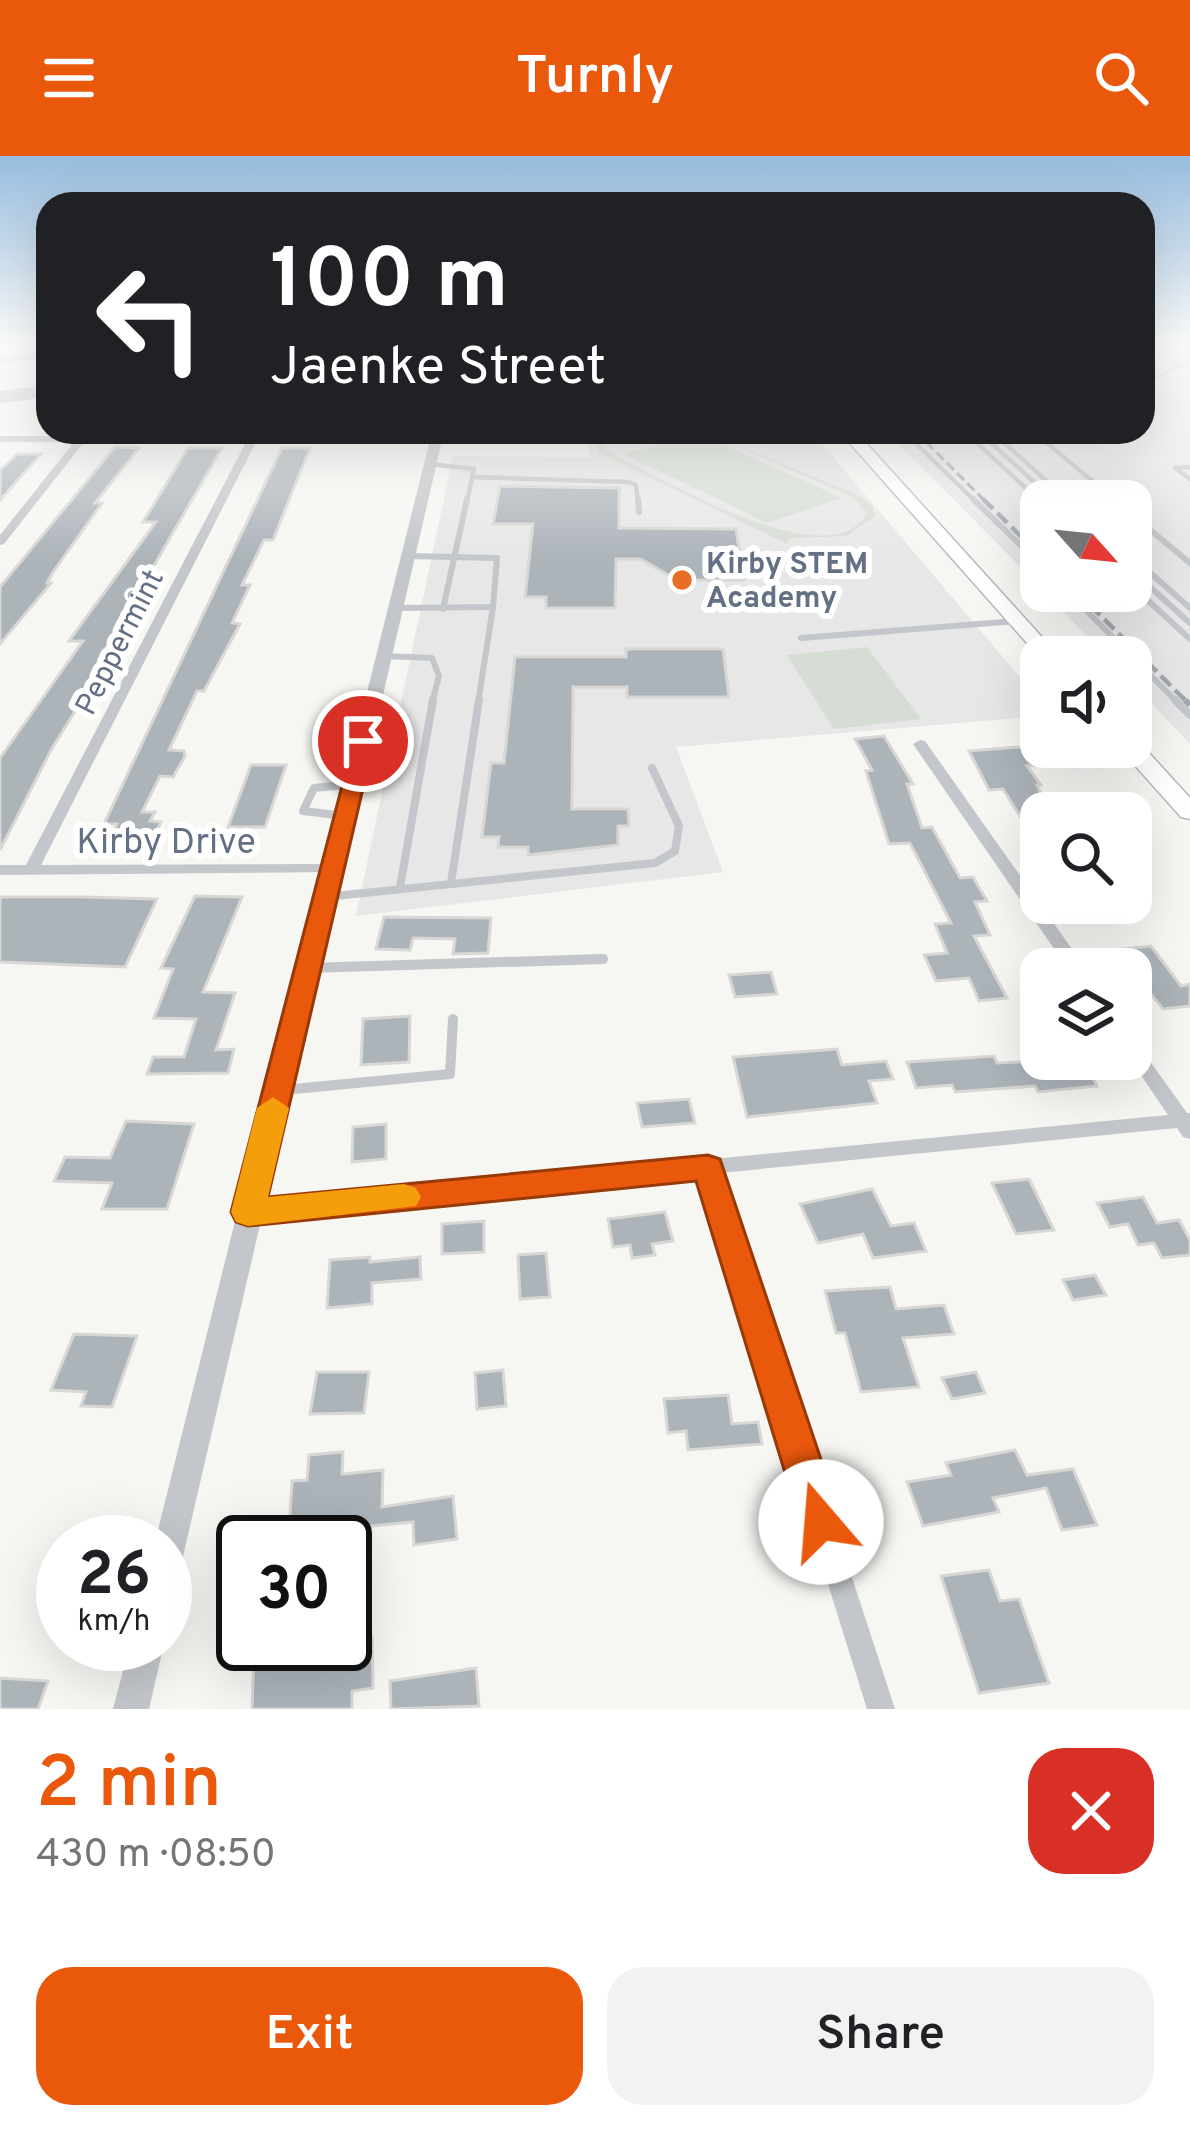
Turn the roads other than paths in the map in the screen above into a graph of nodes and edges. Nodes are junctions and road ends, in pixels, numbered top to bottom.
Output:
1 (36, 438) edge
2 (0, 440) edge
3 (77, 444) edge
4 (250, 444) edge
5 (435, 444) edge
6 (859, 444) edge
7 (915, 444) edge
8 (978, 444) edge
9 (992, 444) edge
10 (1006, 444) edge
11 (1048, 444) edge
12 (430, 464) junction
13 (1190, 467) edge
14 (472, 477) junction
15 (1190, 479) edge
16 (1032, 480) edge
17 (1046, 480) edge
18 (1091, 480) edge
19 (1020, 483) edge
20 (639, 512) dead end
21 (0, 518) edge
22 (18, 518) junction
23 (1152, 531) edge
24 (0, 542) edge
25 (1020, 545) edge
26 (408, 556) junction
27 (454, 558) junction
28 (1190, 563) edge
29 (1152, 575) edge
30 (1152, 589) edge
31 (1152, 604) edge
32 (493, 607) junction
33 (395, 608) junction
34 (443, 608) junction
35 (1190, 608) edge
36 (1088, 612) edge
37 (1017, 621) junction
38 (1190, 623) edge
39 (1031, 636) edge
40 (801, 638) dead end
41 (1190, 639) edge
42 (383, 656) junction
43 (1190, 715) edge
44 (920, 744) dead end
45 (652, 767) dead end
46 (1150, 768) edge
47 (352, 784) junction
48 (1190, 812) edge
49 (345, 816) junction
50 (332, 869) junction
51 (0, 870) edge
52 (32, 870) junction
53 (451, 884) junction
54 (400, 887) junction
55 (325, 897) junction
56 (1062, 948) edge
57 (603, 959) dead end
58 (308, 968) junction
59 (454, 1019) dead end
60 (1152, 1076) edge
61 (278, 1090) junction
62 (1187, 1124) edge
63 (708, 1168) junction
64 (248, 1212) junction
65 (177, 1515) edge
66 (140, 1671) edge
67 (131, 1709) edge
68 (881, 1709) edge

1 - 2 street
3 - 22 street
4 - 52 street, Peppermint
5 - 12 street
6 - 37 main road
7 - 25 lane
8 - 19 lane
9 - 16 lane
10 - 17 lane
11 - 18 lane
12 - 14 lane
12 - 26 street
13 - 15 lane
14 - 20 lane
14 - 27 lane
21 - 22 street
22 - 24 street
23 - 28 lane
26 - 27 lane
26 - 33 street
27 - 32 lane
27 - 34 lane
29 - 35 lane
30 - 38 lane
31 - 41 lane
32 - 34 lane
32 - 53 lane
33 - 34 lane
33 - 42 street
36 - 43 lane
37 - 39 main road
37 - 40 lane
42 - 47 street
42 - 54 lane
44 - 56 street
45 - 53 lane
46 - 48 main road
47 - 49 street
47 - 49 lane
49 - 50 street
50 - 52 street, Kirby Drive
50 - 55 street
51 - 52 street, Kirby Drive
53 - 54 lane
54 - 55 lane
55 - 58 street
57 - 58 lane
58 - 61 street
59 - 61 lane
60 - 62 street
61 - 64 street
62 - 63 street
63 - 64 street
63 - 68 street
64 - 65 street
66 - 67 street

